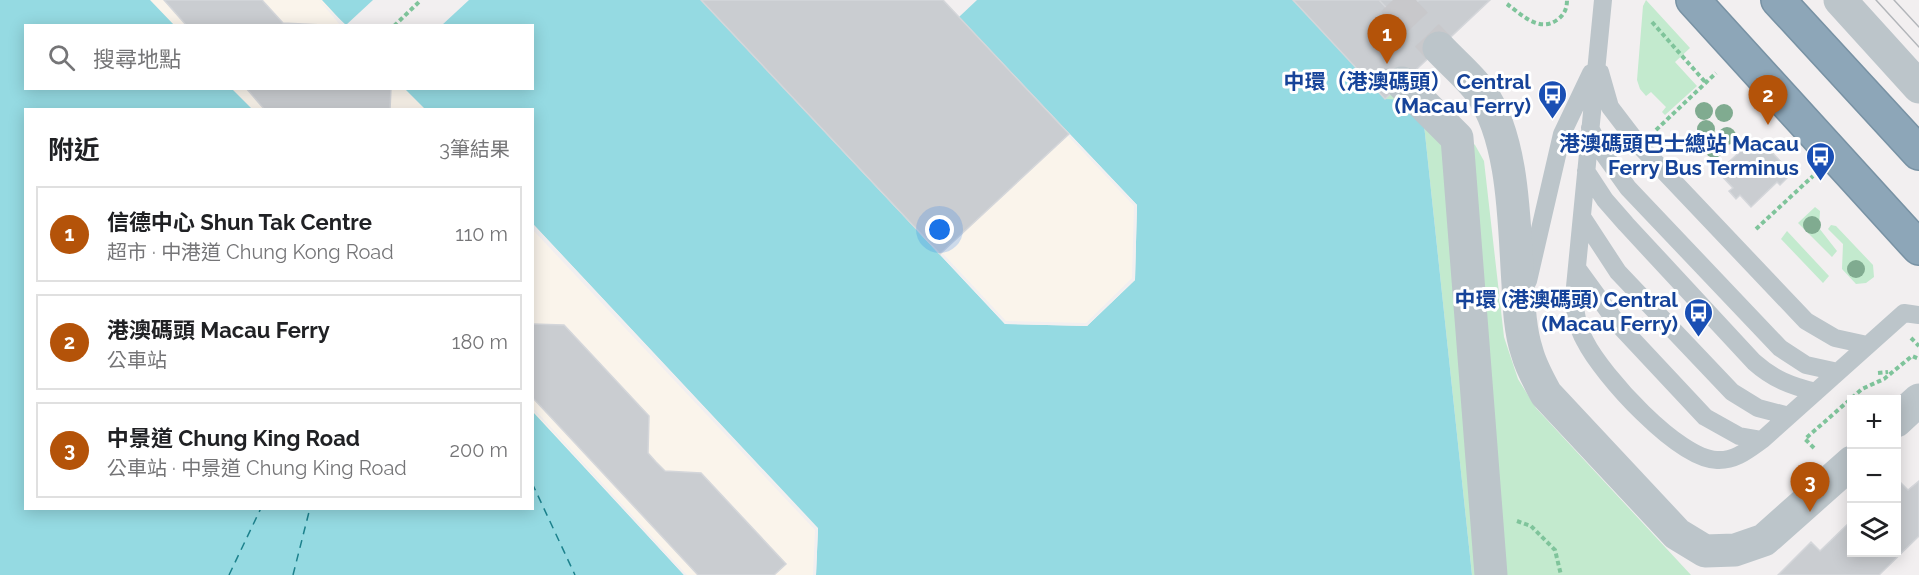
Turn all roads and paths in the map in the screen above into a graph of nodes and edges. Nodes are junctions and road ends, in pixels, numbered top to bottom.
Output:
1 (421, 0) edge
2 (1567, 0) edge
3 (1603, 0) edge
4 (1693, 0) edge
5 (1778, 0) edge
6 (1840, 0) edge
7 (1507, 4) dead end
8 (1652, 22) dead end
9 (396, 24) edge
10 (1439, 48) tunnel mouth
11 (1597, 60) junction
12 (1720, 70) dead end
13 (1402, 83) dead end
14 (1706, 83) junction
15 (1919, 87) edge
16 (1661, 126) dead end
17 (1590, 128) junction
18 (1919, 153) edge
19 (1586, 171) junction
20 (1816, 174) dead end
21 (1582, 217) junction
22 (1756, 229) dead end
23 (1919, 248) edge
24 (1577, 268) junction
25 (1520, 315) junction
26 (1919, 315) edge
27 (1868, 345) junction
28 (1919, 359) edge
29 (1838, 372) junction
30 (1888, 372) dead end
31 (1884, 379) junction
32 (1816, 392) junction
33 (1919, 400) edge
34 (1789, 416) junction
35 (1901, 416) edge
36 (1762, 440) junction
37 (1814, 448) dead end
38 (1847, 466) edge
39 (1486, 516) junction
40 (1734, 562) edge
41 (1491, 575) edge
42 (1561, 575) edge

1 - 9 path
2 - 7 path
3 - 11 lane
4 - 23 highway
5 - 18 highway
6 - 15 street
8 - 14 path
10 - 25 street
11 - 17 lane
11 - 25 lane
11 - 27 lane
12 - 14 path
13 - 39 street
14 - 16 path
17 - 19 lane
17 - 29 lane
19 - 21 lane
19 - 32 lane
20 - 22 path
21 - 24 lane
21 - 34 lane
24 - 36 lane
24 - 36 lane
25 - 40 street
26 - 27 lane
27 - 29 lane
28 - 31 path
29 - 32 lane
30 - 31 path
31 - 37 path
32 - 34 lane
33 - 35 street
34 - 36 lane
38 - 40 street
39 - 41 street
39 - 42 path

